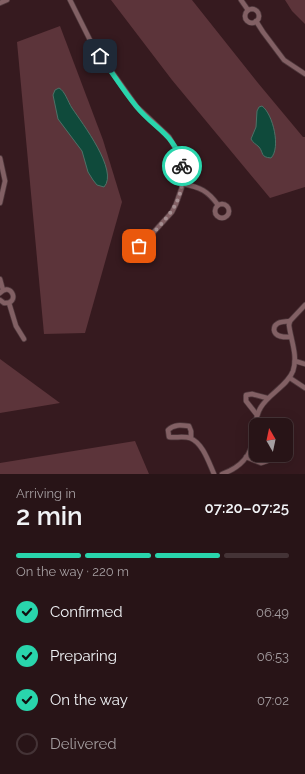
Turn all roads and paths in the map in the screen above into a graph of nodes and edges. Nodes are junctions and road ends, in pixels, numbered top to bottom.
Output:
1 (7, 0) edge
2 (70, 0) edge
3 (241, 0) edge
4 (0, 3) edge
5 (248, 10) junction
6 (256, 21) junction
7 (305, 74) edge
8 (0, 158) edge
9 (183, 184) junction
10 (0, 203) edge
11 (218, 205) dead end
12 (141, 246) dead end
13 (0, 279) edge
14 (2, 292) edge
15 (0, 300) edge
16 (9, 303) junction
17 (305, 305) edge
18 (290, 321) junction
19 (291, 337) junction
20 (24, 339) dead end
21 (295, 361) junction
22 (305, 364) edge
23 (290, 378) junction
24 (305, 388) edge
25 (267, 398) junction
26 (257, 415) junction
27 (256, 418) edge
28 (191, 438) junction
29 (249, 454) edge
30 (246, 457) junction
31 (249, 458) edge
32 (214, 474) edge
33 (222, 474) edge

1 - 4 street
2 - 9 street
3 - 5 street
5 - 6 street
5 - 6 street
6 - 7 street
8 - 10 street
9 - 11 street
9 - 12 street
13 - 14 street
14 - 16 street
15 - 16 street
16 - 20 street
17 - 18 street
18 - 19 street
18 - 19 street
19 - 21 street
21 - 22 street
21 - 23 street
23 - 24 street
23 - 25 street
25 - 26 street
25 - 26 street
26 - 27 street
28 - 28 street
28 - 32 street
29 - 30 street
30 - 31 street
30 - 33 street

